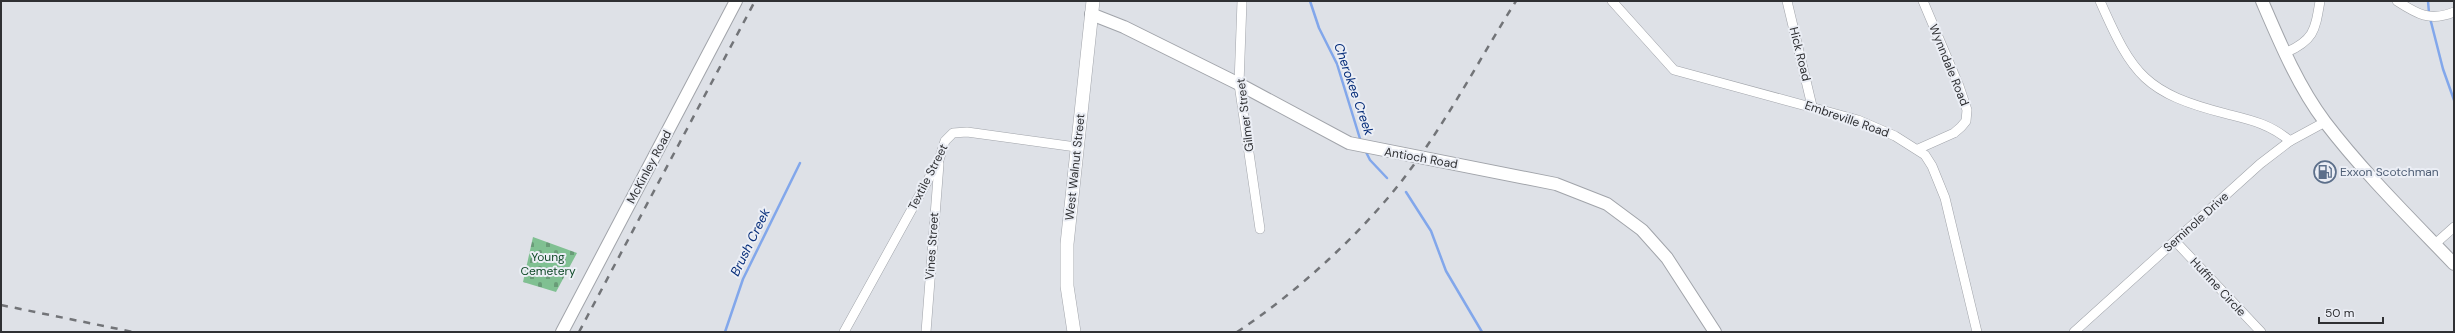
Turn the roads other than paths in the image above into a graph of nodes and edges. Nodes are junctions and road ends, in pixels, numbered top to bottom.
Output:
1 (736, 1) edge
2 (1242, 1) edge
3 (1612, 1) edge
4 (1787, 1) edge
5 (1923, 1) edge
6 (2100, 1) edge
7 (2262, 1) edge
8 (2320, 1) edge
9 (2397, 1) edge
10 (1092, 8) edge
11 (2454, 12) edge
12 (2284, 53) junction
13 (1239, 84) junction
14 (1812, 106) junction
15 (2325, 122) junction
16 (2290, 141) junction
17 (1076, 147) junction
18 (1918, 149) junction
19 (939, 160) junction
20 (2454, 227) edge
21 (1260, 228) dead end
22 (2176, 242) junction
23 (2435, 244) junction
24 (2454, 264) edge
25 (2076, 331) edge
26 (562, 332) edge
27 (844, 332) edge
28 (926, 332) edge
29 (1074, 332) edge
30 (1715, 332) edge
31 (1977, 332) edge
32 (2261, 332) edge

1 - 26 street, McKinley Road
2 - 13 street, Gilmer Street
3 - 14 street, Embreville Road
4 - 14 street, Hick Road
5 - 18 street, Wynndale Road
6 - 16 street
7 - 12 street
8 - 12 street
9 - 11 street
10 - 13 street, Antioch Road
10 - 17 main road, West Walnut Street
12 - 15 street
13 - 21 street, Gilmer Street
13 - 30 street, Antioch Road
14 - 18 street, Embreville Road
15 - 16 street, Seminole Drive
15 - 23 street
16 - 22 street, Seminole Drive
17 - 19 street, Textile Street
17 - 29 main road, West Walnut Street
18 - 31 street, Embreville Road
19 - 27 street, Textile Street
19 - 28 street, Vines Street
20 - 23 street
22 - 25 street, Seminole Drive
22 - 32 street, Huffine Circle
23 - 24 street

